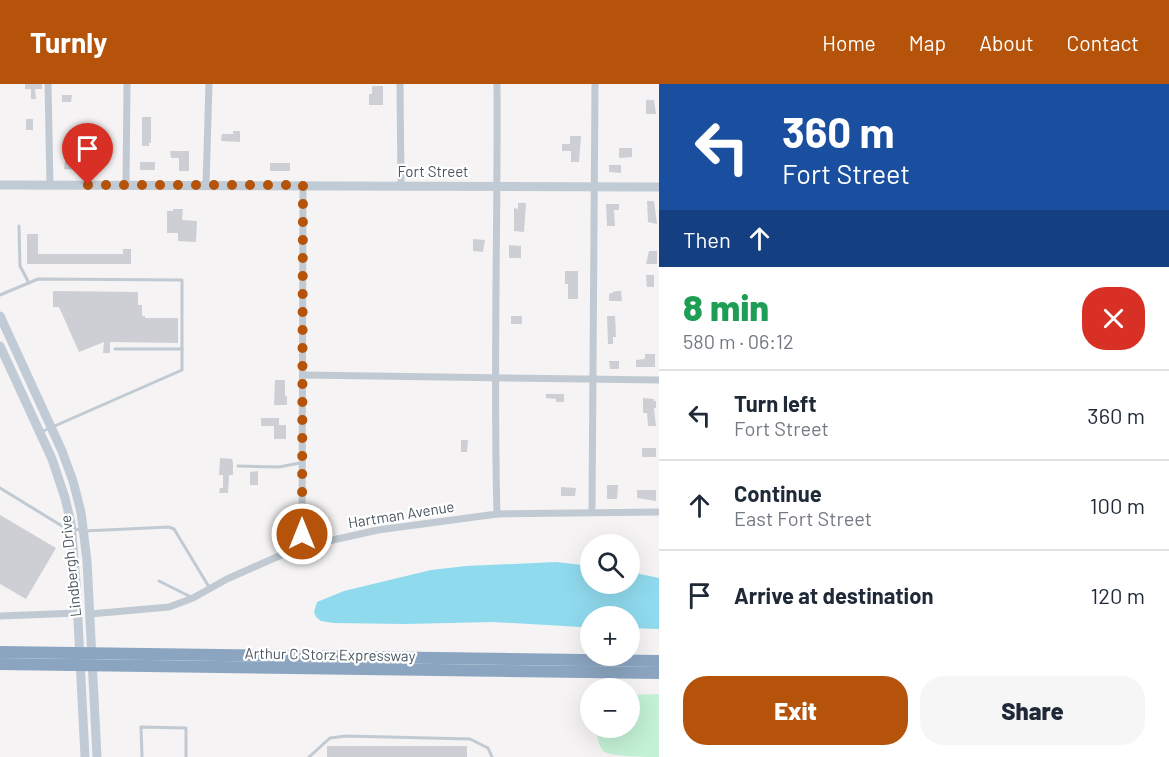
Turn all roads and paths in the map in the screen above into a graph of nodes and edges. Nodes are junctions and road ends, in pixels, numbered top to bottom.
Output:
1 (48, 84) edge
2 (128, 84) edge
3 (208, 84) edge
4 (400, 84) edge
5 (497, 84) edge
6 (596, 84) edge
7 (0, 185) edge
8 (50, 185) junction
9 (126, 185) junction
10 (206, 185) junction
11 (303, 185) junction
12 (401, 185) junction
13 (498, 186) junction
14 (594, 187) junction
15 (659, 187) edge
16 (20, 226) dead end
17 (29, 283) junction
18 (0, 295) edge
19 (0, 316) edge
20 (0, 345) edge
21 (115, 350) dead end
22 (182, 350) junction
23 (303, 375) junction
24 (496, 379) junction
25 (592, 379) junction
26 (659, 380) edge
27 (51, 427) junction
28 (39, 432) junction
29 (302, 462) junction
30 (238, 466) dead end
31 (0, 488) edge
32 (592, 512) junction
33 (659, 512) edge
34 (497, 514) junction
35 (72, 528) junction
36 (84, 531) junction
37 (302, 548) junction
38 (159, 581) dead end
39 (210, 589) junction
40 (193, 598) junction
41 (78, 613) junction
42 (90, 614) junction
43 (0, 616) edge
44 (0, 652) edge
45 (87, 660) junction
46 (659, 661) edge
47 (0, 663) edge
48 (659, 673) edge
49 (85, 757) edge
50 (98, 757) edge
51 (142, 757) edge
52 (186, 757) edge
53 (309, 757) edge
54 (492, 757) edge

1 - 8 street
2 - 9 street
3 - 10 street
4 - 12 street
5 - 13 street
6 - 14 street
7 - 8 street, Fort Street
8 - 9 street, Fort Street
9 - 10 street, Fort Street
10 - 11 street, Fort Street
11 - 12 street, Fort Street
11 - 23 street
12 - 13 street, Fort Street
13 - 14 street, Fort Street
13 - 24 street
14 - 15 street, Fort Street
14 - 25 street
16 - 17 lane
17 - 18 lane
17 - 22 lane
19 - 27 street, Lindbergh Drive
20 - 28 street, Lindbergh Drive
21 - 22 lane
22 - 27 lane
23 - 24 street
23 - 29 street
24 - 25 street
24 - 34 street
25 - 26 street
25 - 32 street
27 - 28 lane
27 - 36 street, Lindbergh Drive
28 - 35 street, Lindbergh Drive
29 - 30 lane
29 - 37 street
31 - 35 lane
32 - 33 street, Hartman Avenue
32 - 34 street, Hartman Avenue
34 - 37 street, Hartman Avenue
35 - 36 lane
35 - 41 street, Lindbergh Drive
36 - 39 lane
36 - 42 street, Lindbergh Drive
37 - 39 street, Hartman Avenue
38 - 40 lane
39 - 40 street, Hartman Avenue
40 - 42 street, Hartman Avenue
41 - 43 street
41 - 45 street, Lindbergh Drive
42 - 45 street, Lindbergh Drive
44 - 45 highway, Arthur C Storz Expressway
45 - 46 highway, Arthur C Storz Expressway
45 - 47 highway, Arthur C Storz Expressway
45 - 48 highway, Arthur C Storz Expressway
45 - 49 street, Lindbergh Drive
45 - 50 street, Lindbergh Drive
51 - 52 lane
53 - 54 lane

